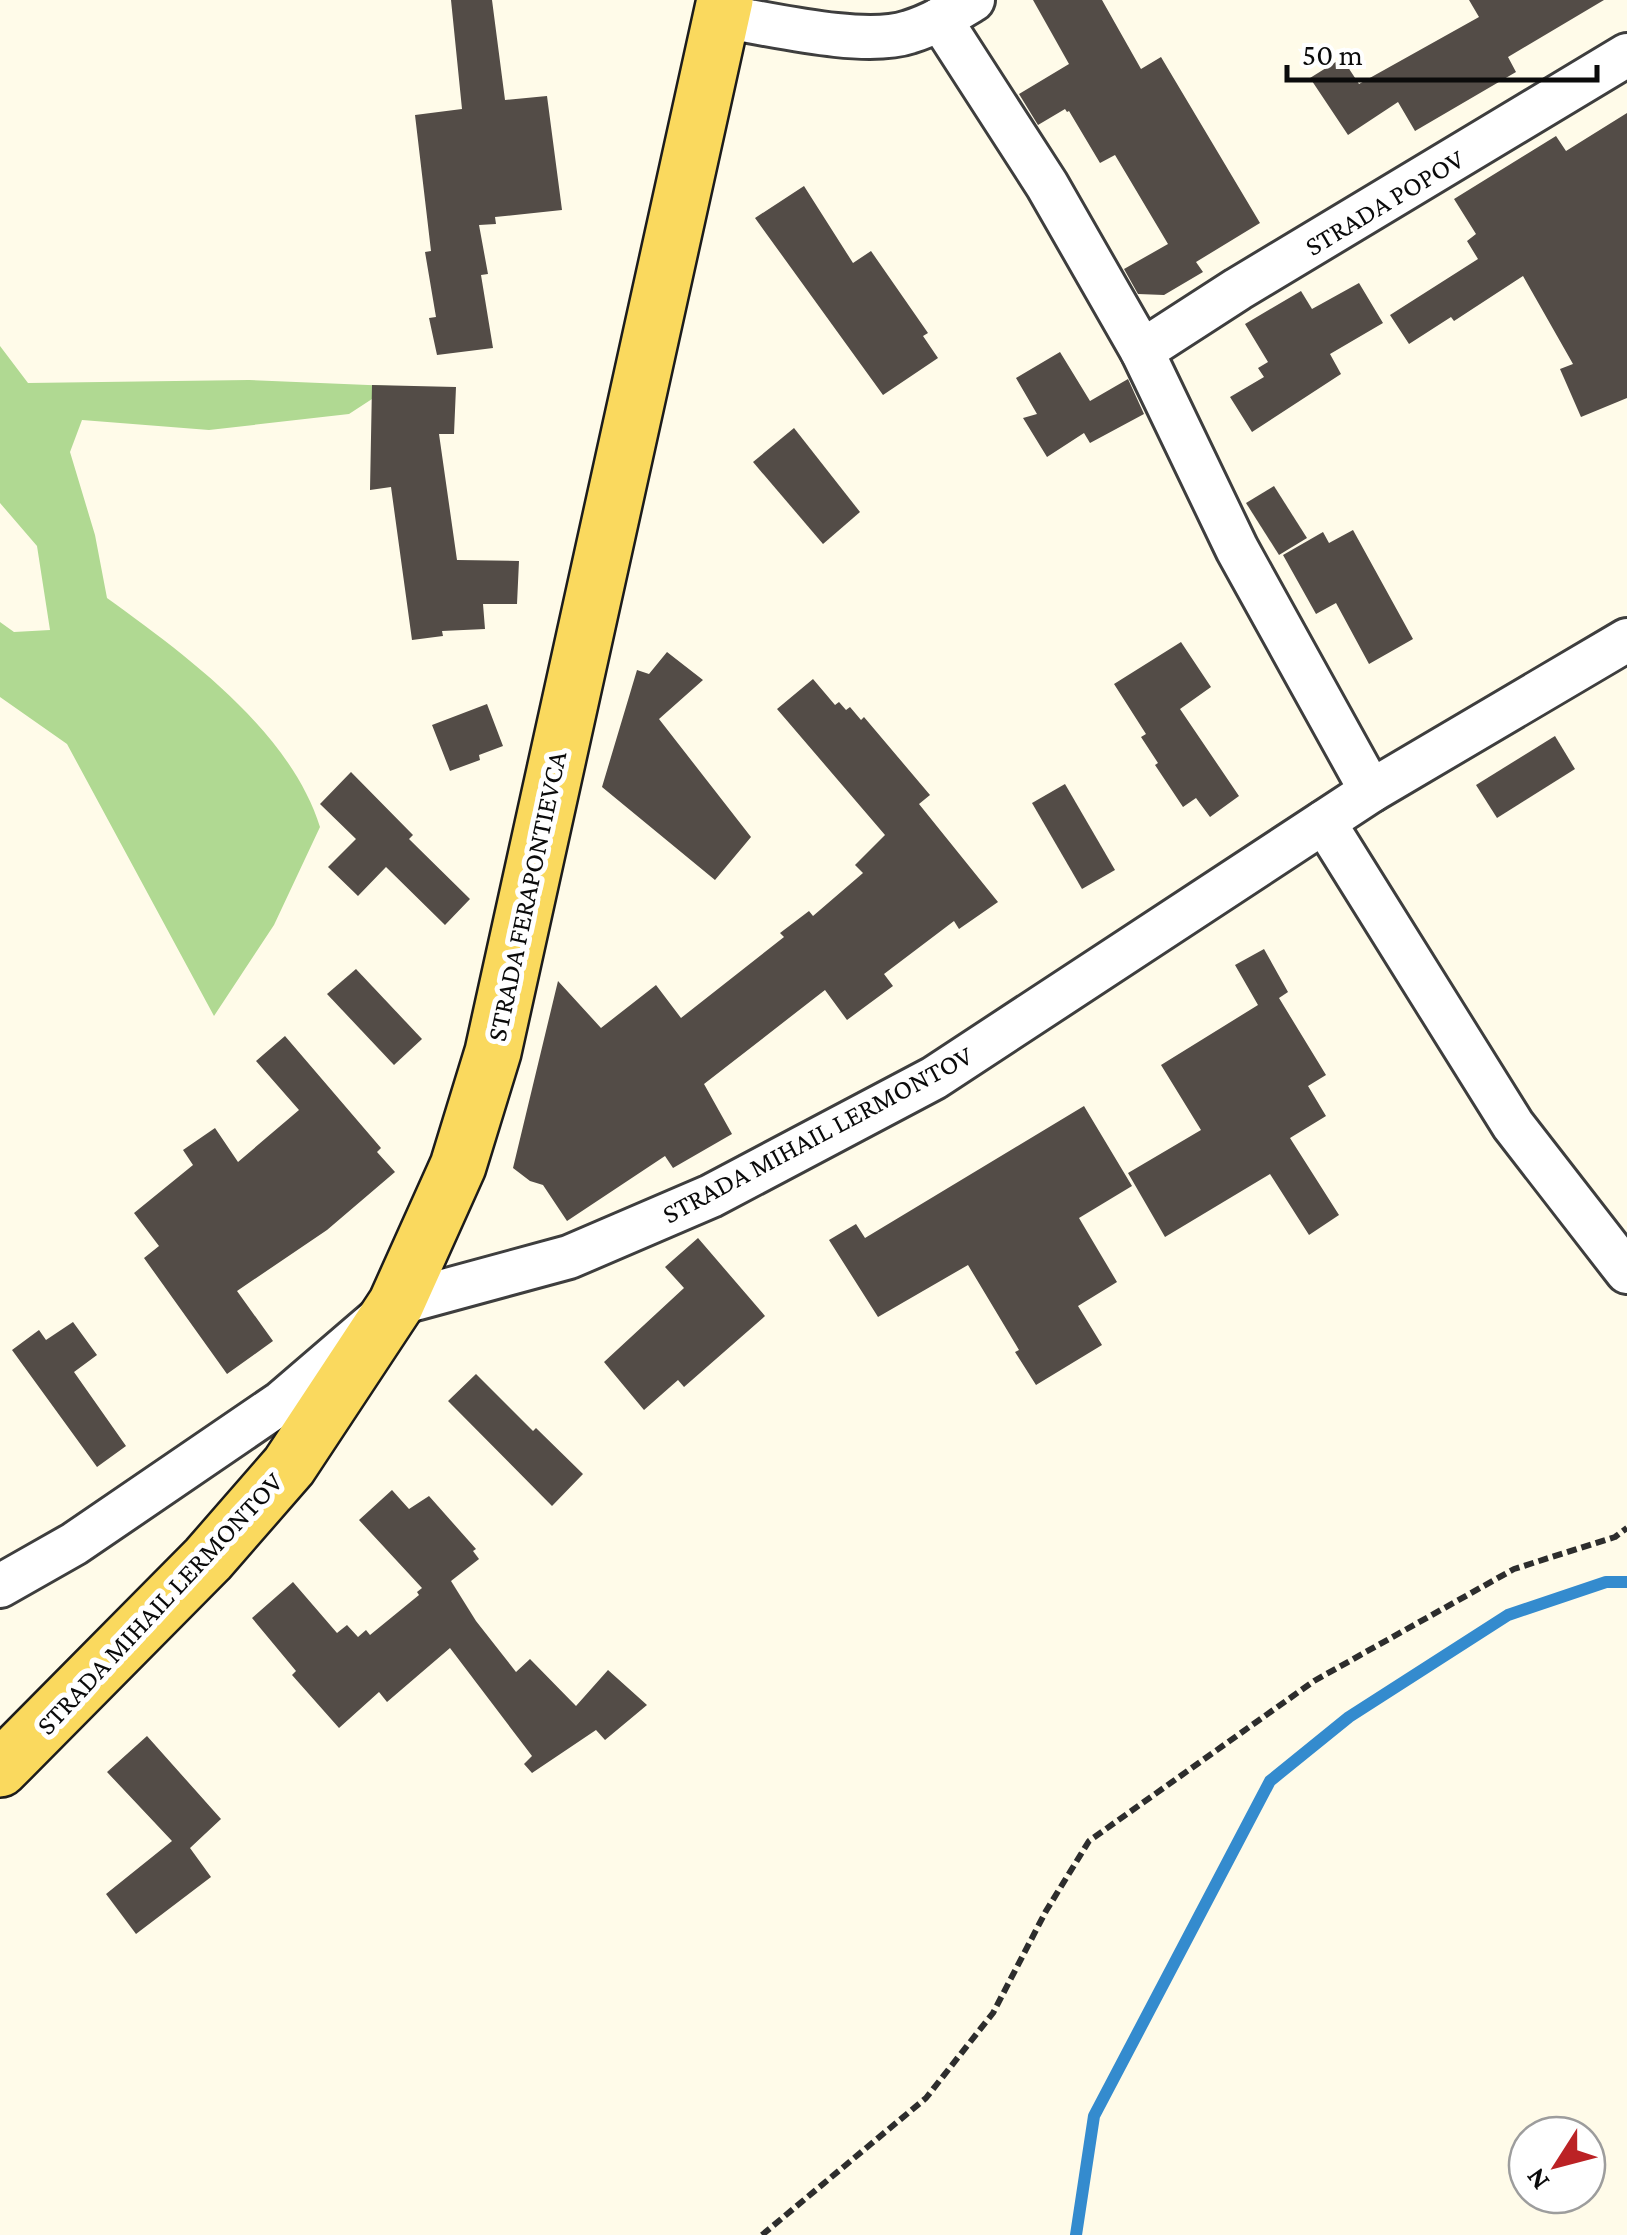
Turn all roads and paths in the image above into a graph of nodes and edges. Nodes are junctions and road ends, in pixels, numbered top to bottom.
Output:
1 (723, 8) edge
2 (957, 10) edge
3 (1627, 55) edge
4 (1142, 350) junction
5 (1627, 640) edge
6 (1371, 791) junction
7 (1324, 822) junction
8 (1627, 1272) edge
9 (396, 1304) junction
10 (1627, 1528) edge
11 (0, 1586) edge
12 (0, 1769) edge
13 (762, 2235) edge

1 - 2 street
1 - 9 main road, STRADA FERAPONTIEVCA
2 - 4 street
3 - 4 street, STRADA POPOV
4 - 6 street
5 - 6 street, STRADA MIHAIL LERMONTOV
6 - 7 street, STRADA MIHAIL LERMONTOV
7 - 8 street
7 - 9 street, STRADA MIHAIL LERMONTOV
9 - 11 street, STRADA FERAPONTIEVCA
9 - 12 main road, STRADA MIHAIL LERMONTOV
10 - 13 path

